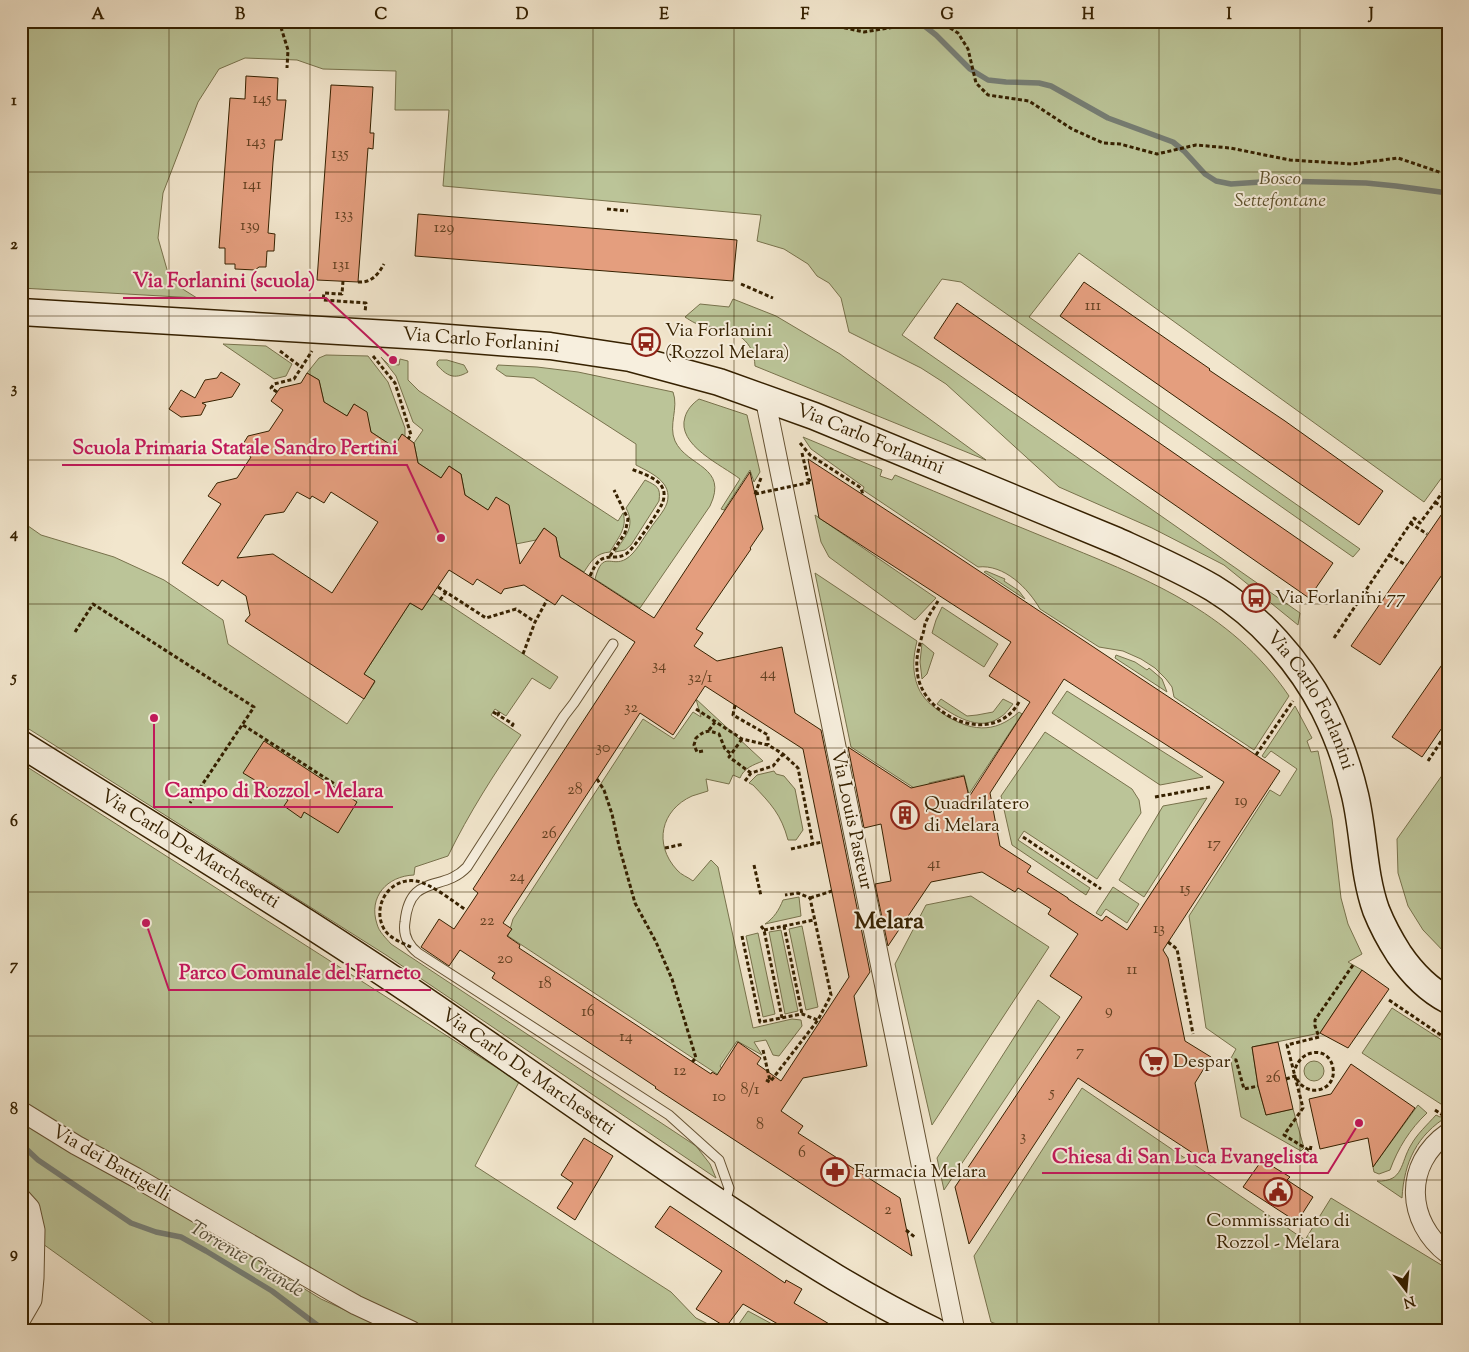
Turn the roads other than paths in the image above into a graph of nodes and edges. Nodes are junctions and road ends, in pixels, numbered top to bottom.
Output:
1 (21, 312) edge
2 (765, 398) junction
3 (613, 644) dead end
4 (21, 744) edge
5 (1448, 1000) edge
6 (21, 1111) edge
7 (1448, 1133) edge
8 (21, 1198) edge
9 (722, 1205) junction
10 (1448, 1254) edge
11 (21, 1319) edge
12 (412, 1331) edge
13 (934, 1331) edge
14 (955, 1331) edge

1 - 2 main road, Via Carlo Forlanini
2 - 5 main road, Via Carlo Forlanini
2 - 14 street, Via Louis Pasteur
3 - 9 lane
4 - 9 main road, Via Carlo De Marchesetti
6 - 12 street, Via dei Battigelli
7 - 10 street
8 - 11 street
9 - 13 main road, Via Carlo De Marchesetti

